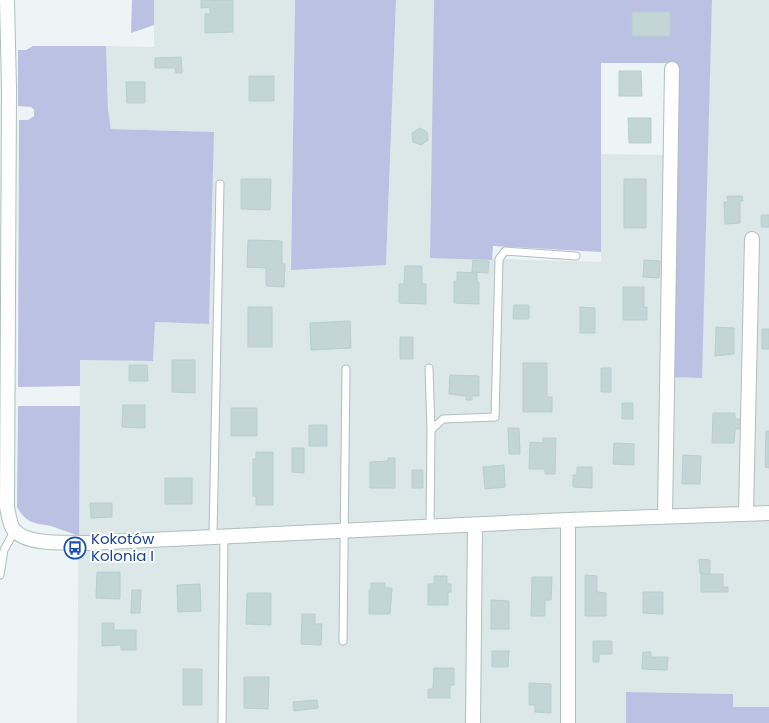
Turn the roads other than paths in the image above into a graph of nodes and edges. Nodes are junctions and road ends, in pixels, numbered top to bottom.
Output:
1 (7, 0) edge
2 (672, 69) dead end
3 (220, 184) dead end
4 (752, 239) dead end
5 (576, 256) dead end
6 (429, 368) dead end
7 (346, 369) dead end
8 (431, 430) junction
9 (746, 513) junction
10 (769, 513) edge
11 (665, 516) junction
12 (568, 520) junction
13 (475, 525) junction
14 (430, 527) junction
15 (15, 530) junction
16 (344, 531) junction
17 (219, 536) junction
18 (0, 575) edge
19 (344, 641) dead end
20 (222, 723) edge
21 (473, 723) edge
22 (568, 723) edge

1 - 15 street
2 - 11 street
3 - 17 lane
4 - 9 street
5 - 8 lane
6 - 8 lane
7 - 16 lane
8 - 14 lane
9 - 10 street
9 - 11 street
11 - 12 street
12 - 13 street
12 - 22 street
13 - 14 street
13 - 21 street
14 - 16 street
15 - 17 street
15 - 18 lane
16 - 17 street
16 - 19 lane
17 - 20 lane

